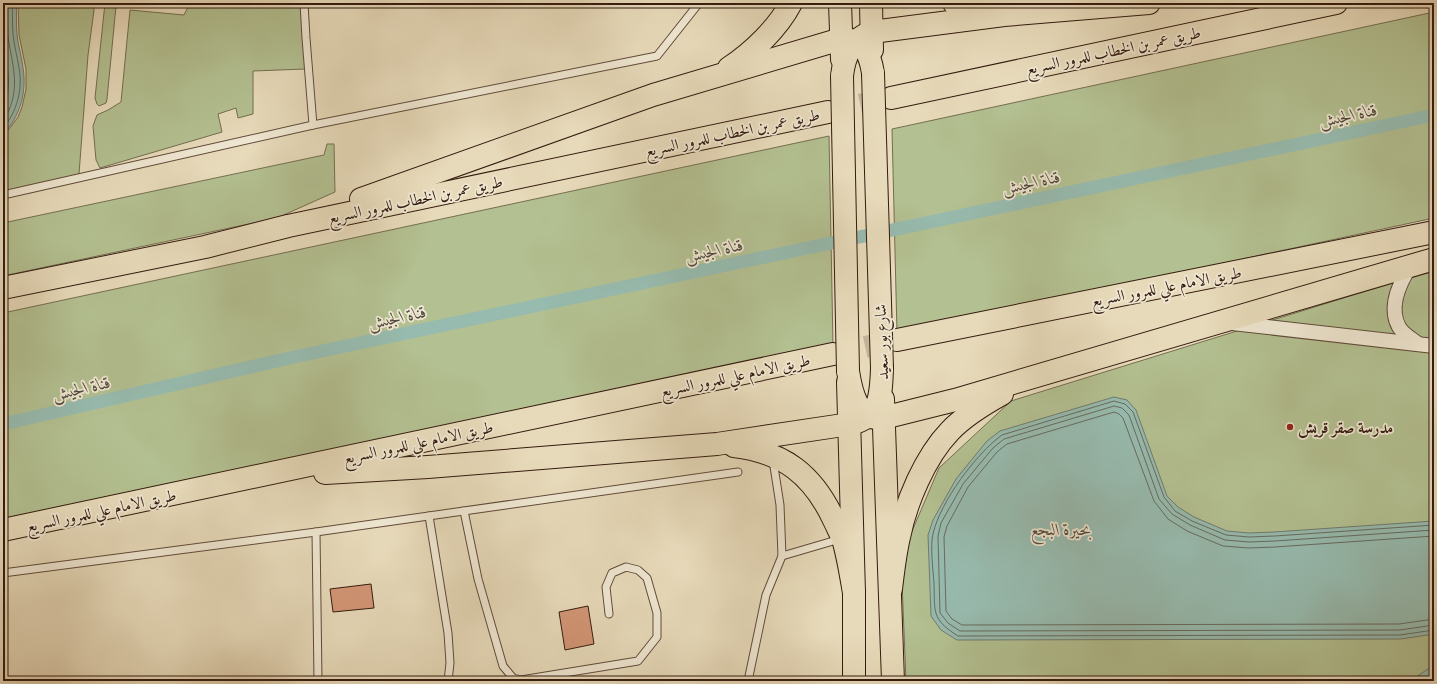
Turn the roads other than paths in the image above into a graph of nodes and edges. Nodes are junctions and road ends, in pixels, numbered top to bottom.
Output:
1 (304, 3) edge
2 (699, 3) edge
3 (791, 3) edge
4 (840, 3) edge
5 (871, 3) edge
6 (954, 3) edge
7 (1149, 3) edge
8 (1336, 3) edge
9 (1004, 15) junction
10 (857, 44) junction
11 (719, 75) junction
12 (891, 98) tunnel mouth
13 (828, 112) tunnel mouth
14 (313, 125) junction
15 (3, 195) edge
16 (288, 226) junction
17 (1434, 232) edge
18 (1434, 259) edge
19 (1411, 266) junction
20 (3, 288) edge
21 (1220, 322) junction
22 (897, 340) tunnel mouth
23 (1418, 344) junction
24 (1434, 346) edge
25 (833, 354) tunnel mouth
26 (1028, 379) junction
27 (867, 413) junction
28 (717, 444) junction
29 (772, 456) junction
30 (738, 472) dead end
31 (250, 478) junction
32 (464, 511) junction
33 (429, 516) junction
34 (3, 530) edge
35 (316, 532) junction
36 (842, 538) junction
37 (782, 556) junction
38 (3, 573) edge
39 (891, 589) junction
40 (854, 593) junction
41 (609, 614) dead end
42 (318, 681) edge
43 (448, 681) edge
44 (748, 681) edge
45 (854, 681) edge
46 (893, 681) edge

1 - 14 lane
2 - 14 lane
3 - 11 main road
4 - 10 main road
5 - 10 main road
6 - 9 main road
7 - 9 main road
8 - 12 main road, طريق عمر بن الخطاب للمرور السريع
9 - 10 main road
10 - 11 main road
10 - 27 main road, شارع بور سعيد, bridge
10 - 27 main road, شارع بور سعيد, bridge
11 - 16 main road
13 - 16 main road, طريق عمر بن الخطاب للمرور السريع
14 - 15 lane
16 - 20 main road, طريق عمر بن الخطاب للمرور السريع
17 - 22 main road, طريق الامام علي للمرور السريع
18 - 19 main road
19 - 21 main road
19 - 23 street
21 - 23 street
21 - 26 main road
23 - 24 street
25 - 31 main road, طريق الامام علي للمرور السريع
26 - 27 main road
26 - 39 main road
27 - 28 main road
27 - 39 main road
27 - 40 main road
28 - 29 main road
28 - 31 main road
29 - 36 main road
29 - 37 lane
30 - 32 lane
31 - 34 main road, طريق الامام علي للمرور السريع
32 - 33 lane
32 - 41 lane
33 - 35 lane
33 - 43 lane
35 - 38 lane
35 - 42 lane
36 - 37 lane
36 - 40 main road
37 - 44 lane
39 - 46 main road
40 - 45 main road

